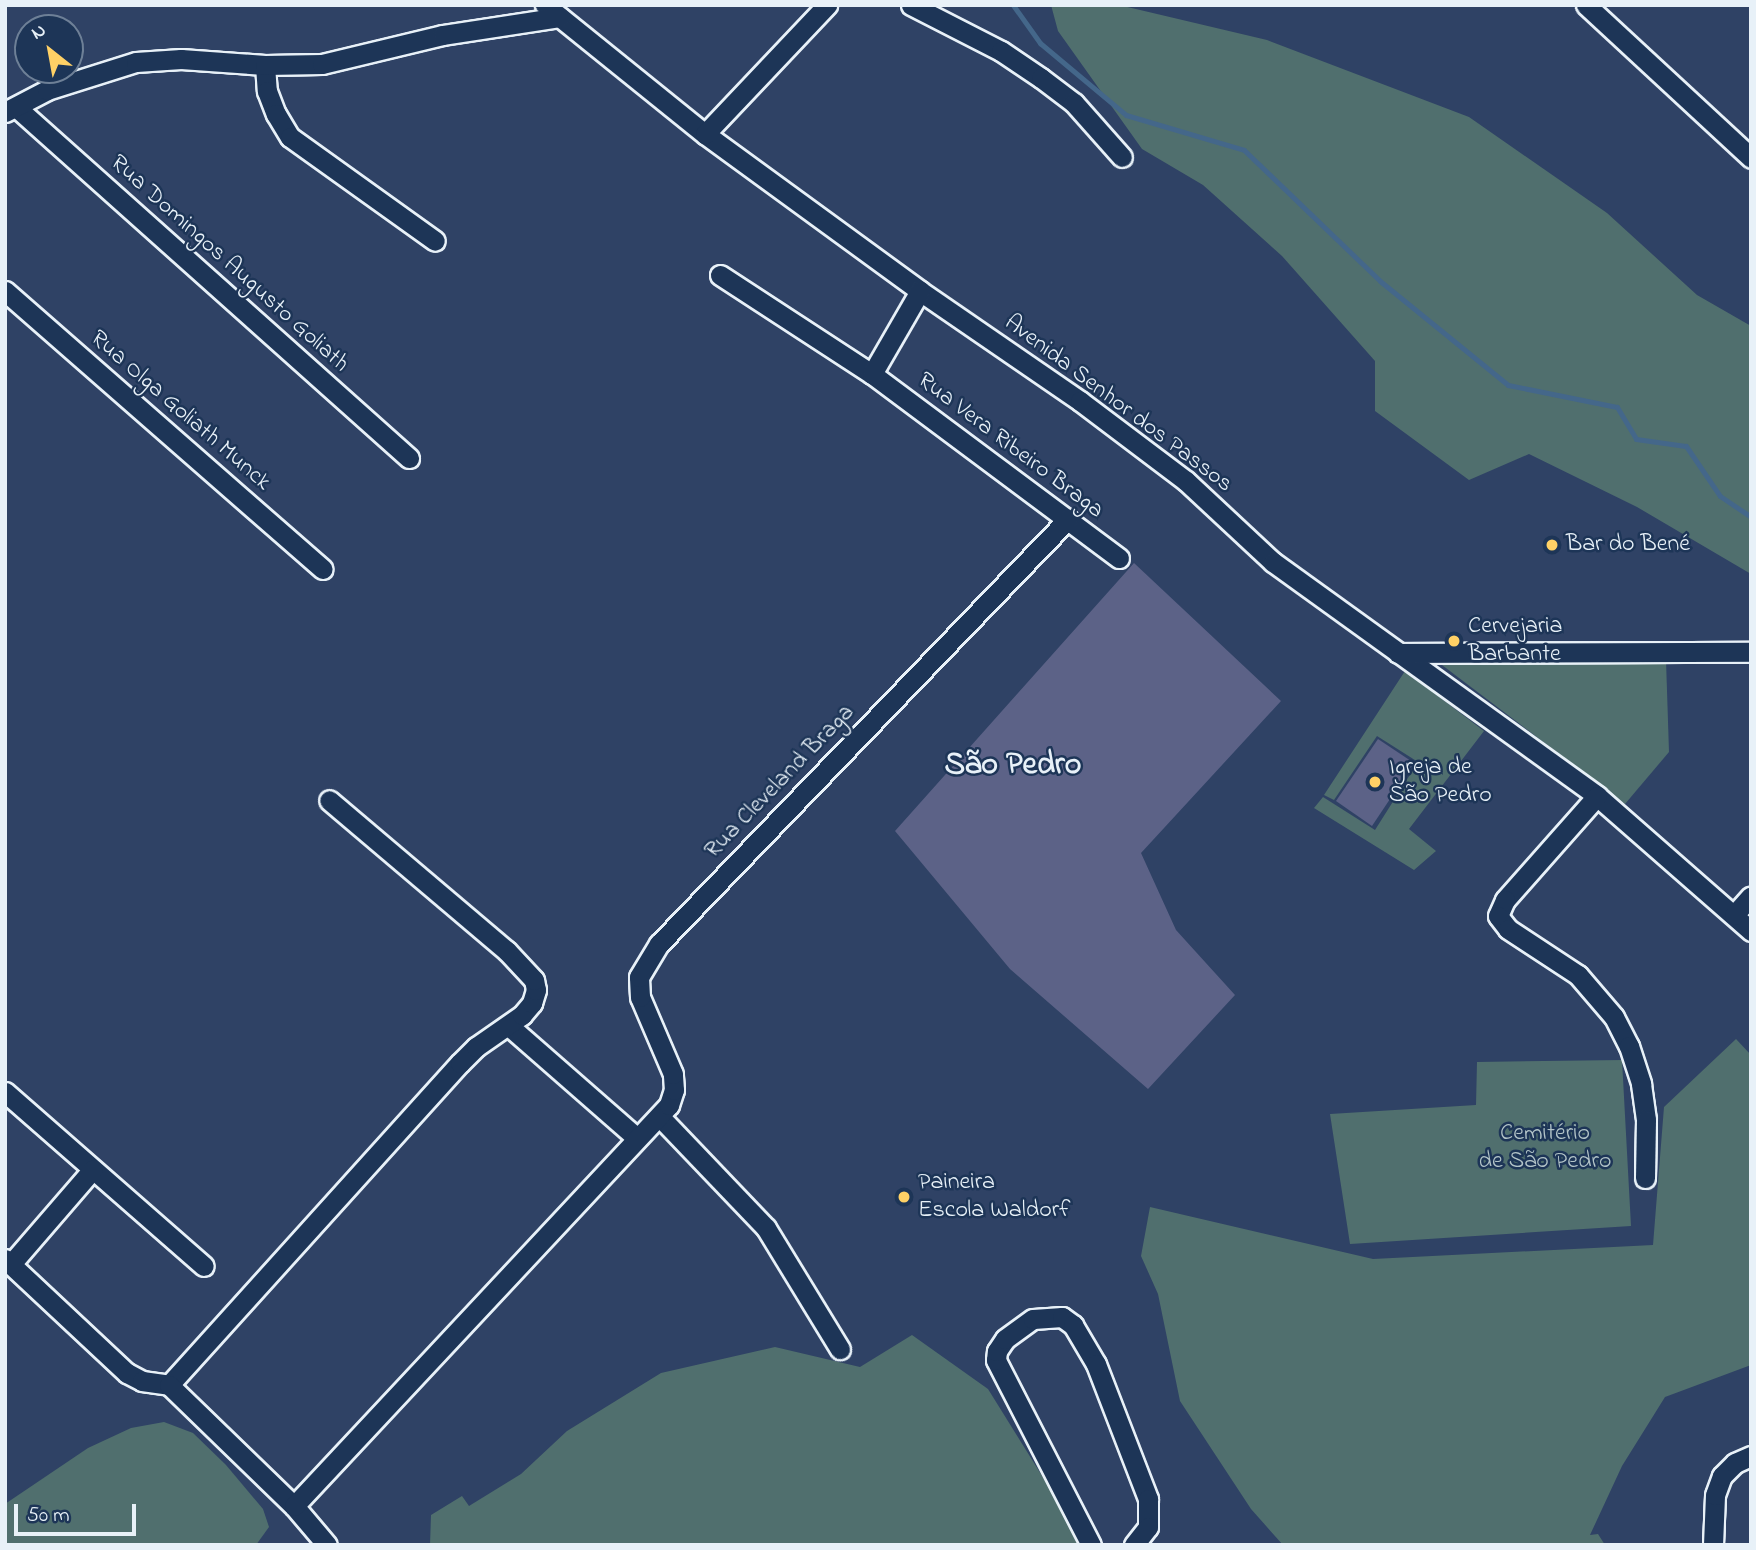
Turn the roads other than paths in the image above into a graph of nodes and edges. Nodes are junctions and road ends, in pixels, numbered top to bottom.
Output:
1 (827, 5) edge
2 (911, 5) edge
3 (1586, 5) edge
4 (553, 11) edge
5 (265, 65) junction
6 (11, 109) edge
7 (705, 134) junction
8 (1122, 158) dead end
9 (1751, 158) edge
10 (435, 241) dead end
11 (720, 275) dead end
12 (5, 290) edge
13 (920, 291) junction
14 (872, 374) junction
15 (409, 458) dead end
16 (1069, 519) junction
17 (1119, 558) dead end
18 (322, 569) dead end
19 (1751, 652) edge
20 (1398, 653) junction
21 (1597, 796) junction
22 (329, 800) dead end
23 (1751, 896) edge
24 (1734, 915) junction
25 (1751, 931) edge
26 (509, 1026) junction
27 (5, 1092) edge
28 (660, 1117) junction
29 (637, 1138) junction
30 (93, 1168) junction
31 (1645, 1178) dead end
32 (8, 1262) edge
33 (204, 1266) dead end
34 (840, 1349) dead end
35 (169, 1385) junction
36 (1751, 1456) edge
37 (294, 1506) junction
38 (327, 1545) edge
39 (1091, 1545) edge
40 (1134, 1545) edge
41 (1713, 1545) edge

1 - 7 street
2 - 8 street
3 - 9 street
4 - 5 street
4 - 7 street, Avenida Senhor dos Passos
5 - 6 street
5 - 10 street
6 - 15 street, Rua Domingos Augusto Goliath
7 - 13 street, Avenida Senhor dos Passos
11 - 14 street, Rua Vera Ribeiro Braga
12 - 18 street, Rua Olga Goliath Munck
13 - 14 street
13 - 20 street, Avenida Senhor dos Passos
14 - 16 street, Rua Vera Ribeiro Braga
16 - 17 street, Rua Vera Ribeiro Braga
16 - 28 street, Rua Cleveland Braga
19 - 20 street
20 - 21 street, Avenida Senhor dos Passos
21 - 24 street, Avenida Senhor dos Passos
21 - 31 street
22 - 26 street
23 - 24 street
24 - 25 street, Avenida Senhor dos Passos
26 - 29 street
26 - 35 street
27 - 30 street
28 - 29 street
28 - 34 street
29 - 37 street
30 - 32 street
30 - 33 street
32 - 35 street
35 - 37 street
36 - 41 street
37 - 38 street
39 - 40 street

